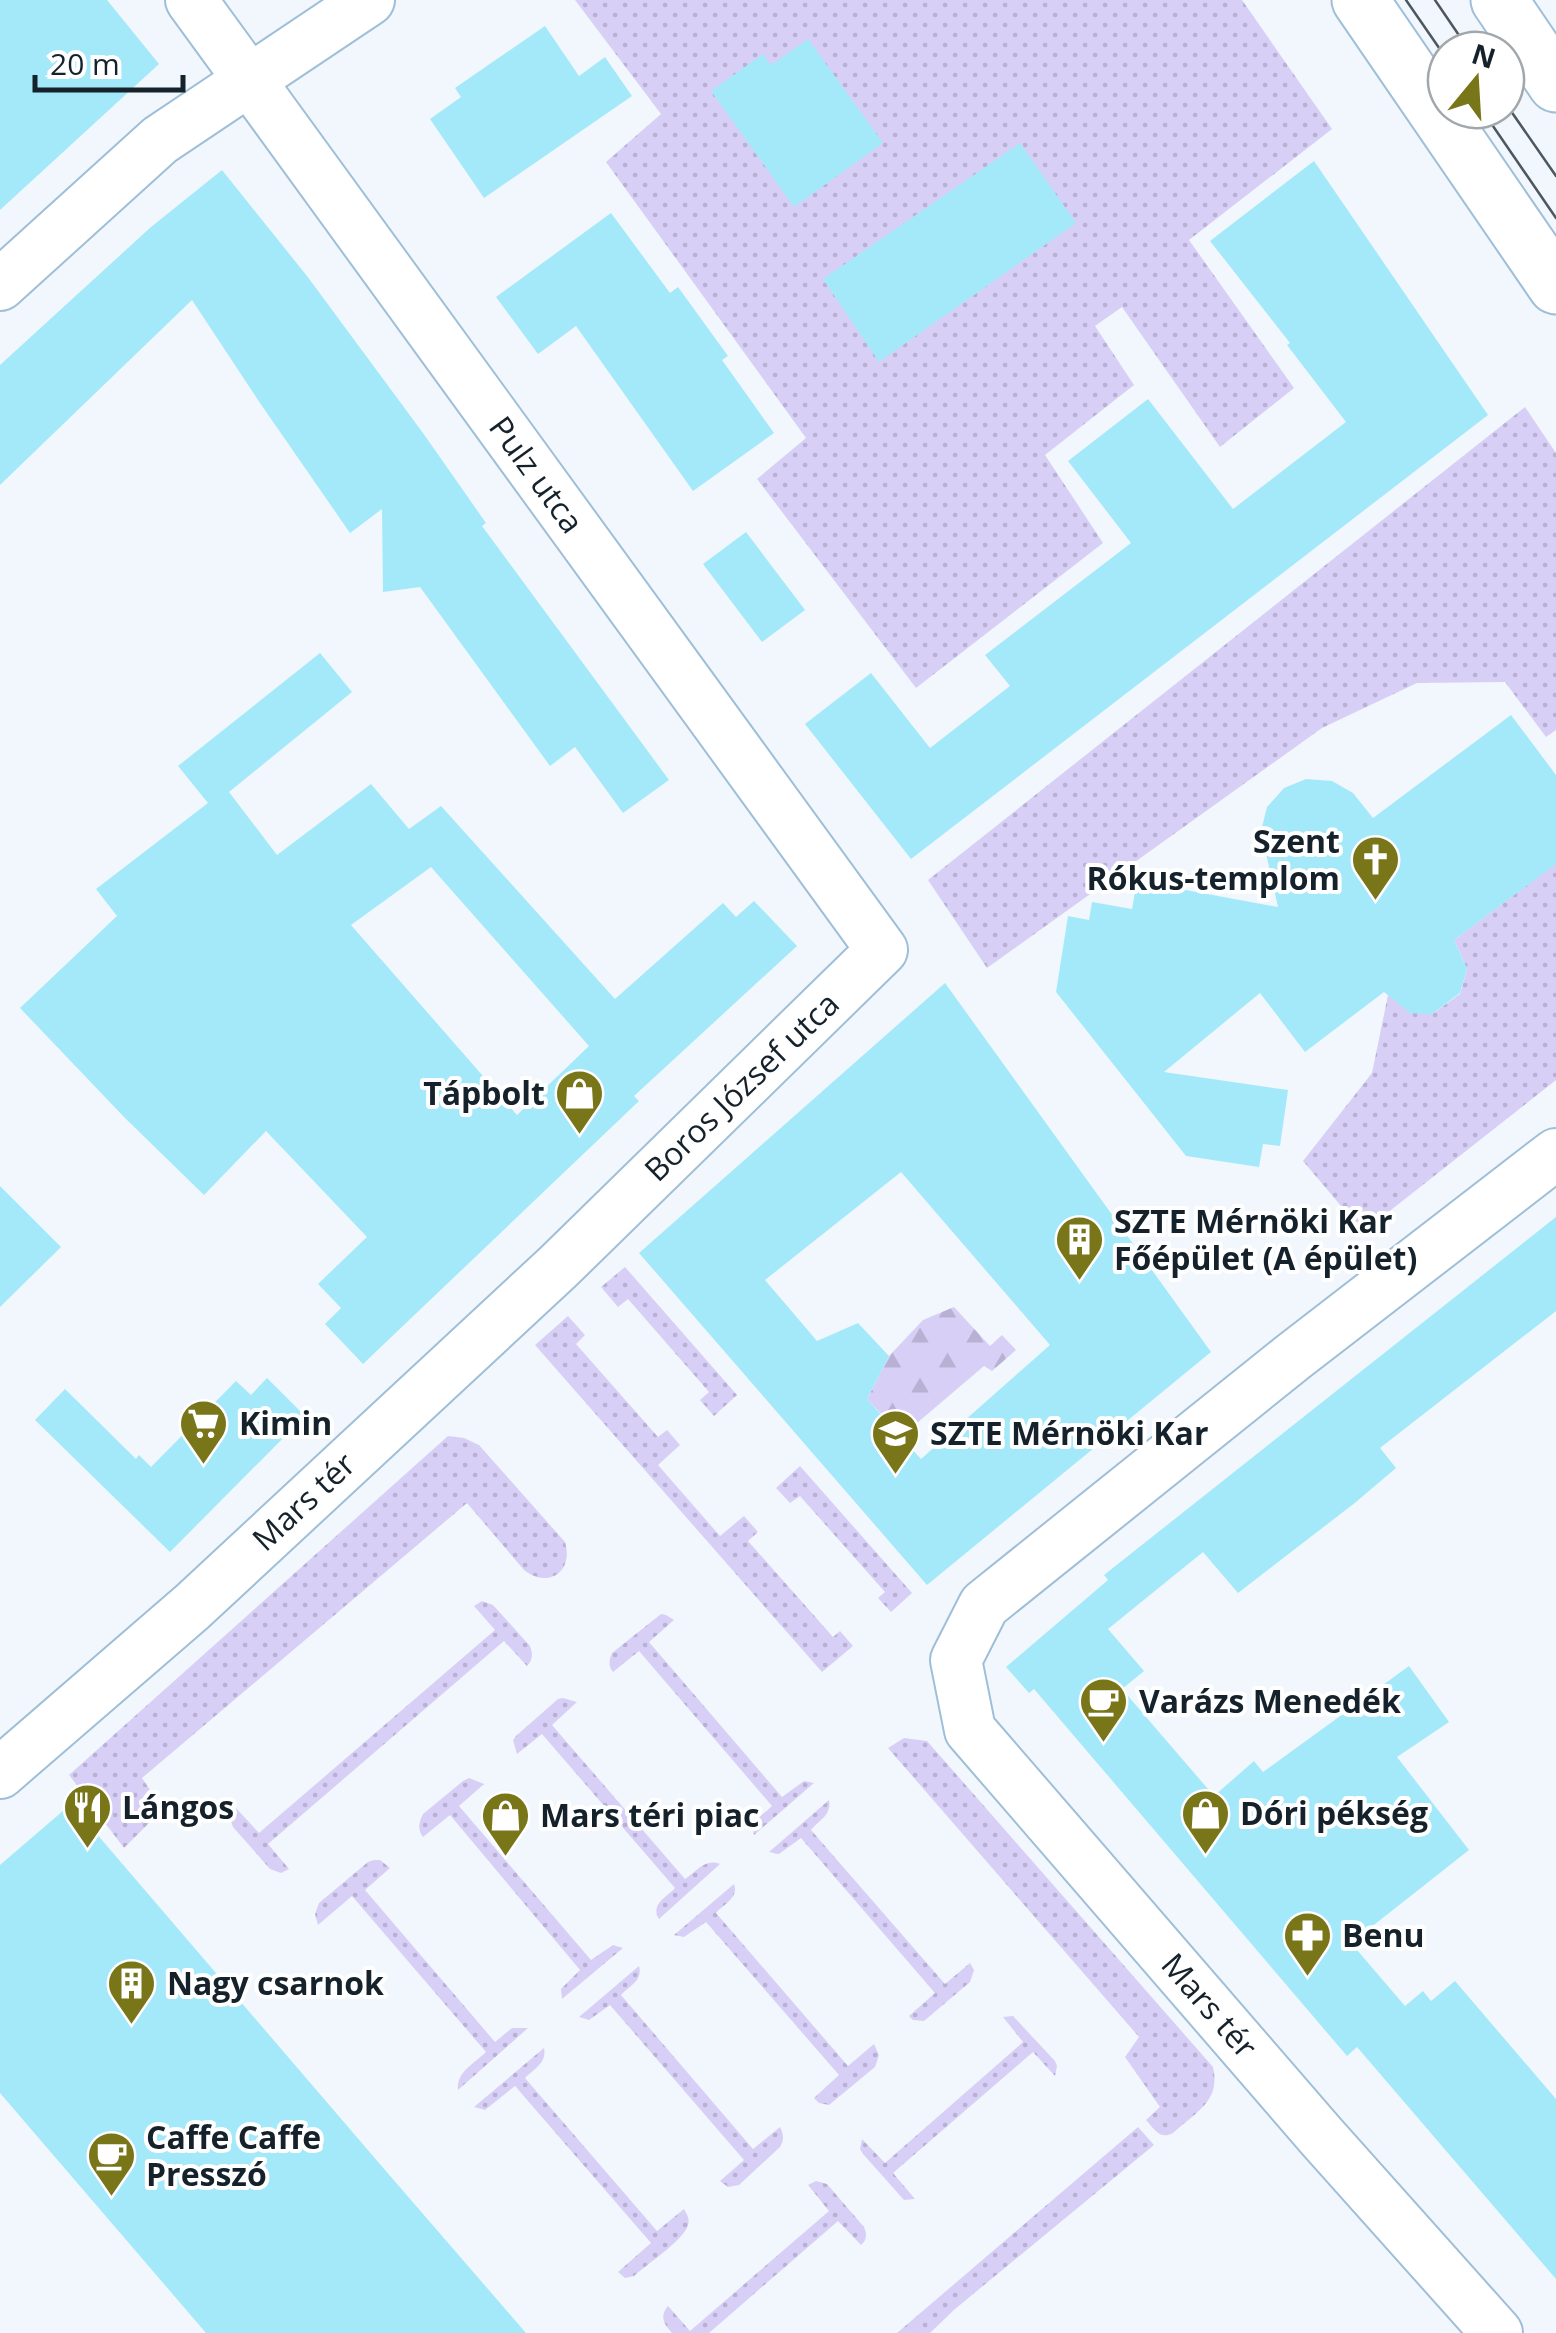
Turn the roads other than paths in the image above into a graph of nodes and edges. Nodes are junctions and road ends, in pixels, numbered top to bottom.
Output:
1 (191, 0) edge
2 (369, 0) edge
3 (1360, 0) edge
4 (1499, 0) edge
5 (249, 80) junction
6 (1556, 84) edge
7 (0, 285) edge
8 (1556, 286) edge
9 (882, 950) joint
10 (1556, 1154) edge
11 (602, 1225) joint
12 (0, 1773) edge
13 (1497, 2333) edge

1 - 5 street, Pulz utca
2 - 5 street
3 - 8 main road
4 - 6 main road
5 - 7 street
5 - 9 street, Pulz utca
9 - 11 street, Boros József utca
10 - 13 street, Mars tér
11 - 12 street, Mars tér

